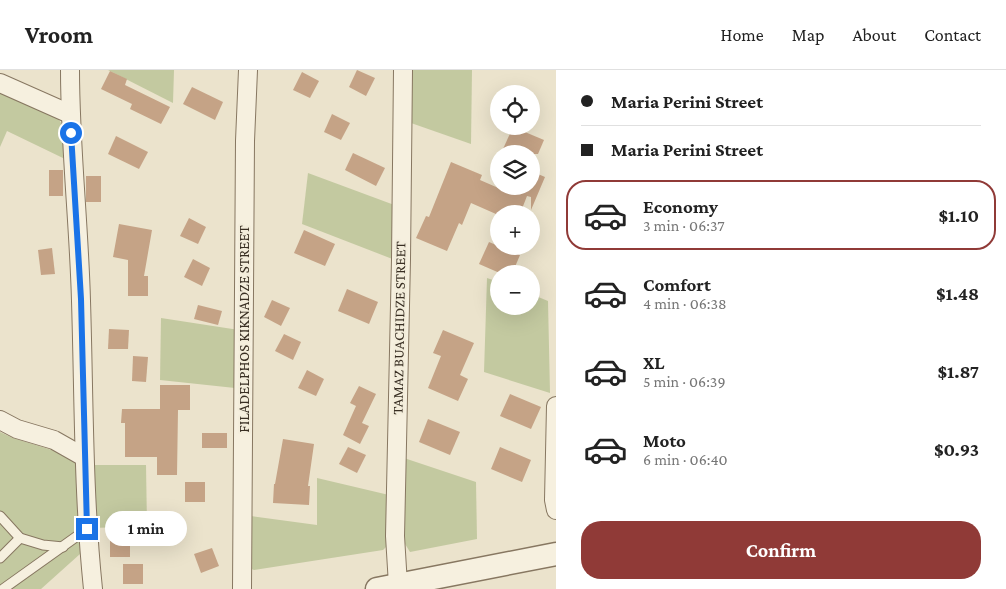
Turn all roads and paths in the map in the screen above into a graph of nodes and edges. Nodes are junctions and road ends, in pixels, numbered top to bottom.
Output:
1 (70, 70) edge
2 (248, 70) edge
3 (403, 70) edge
4 (0, 83) edge
5 (70, 114) junction
6 (556, 406) edge
7 (0, 420) edge
8 (84, 457) junction
9 (556, 510) edge
10 (0, 516) edge
11 (87, 529) junction
12 (20, 538) junction
13 (63, 546) junction
14 (556, 554) edge
15 (0, 558) edge
16 (387, 587) edge
17 (3, 589) edge
18 (93, 589) edge
19 (242, 589) edge

1 - 5 street
2 - 19 street, FILADELPHOS KIKNADZE STREET
3 - 16 street, TAMAZ BUACHIDZE STREET
4 - 5 street
5 - 8 street
6 - 9 street
7 - 8 street
8 - 11 street
10 - 12 lane
11 - 13 lane
11 - 18 street
12 - 13 lane
12 - 15 lane
13 - 17 lane
14 - 16 street

